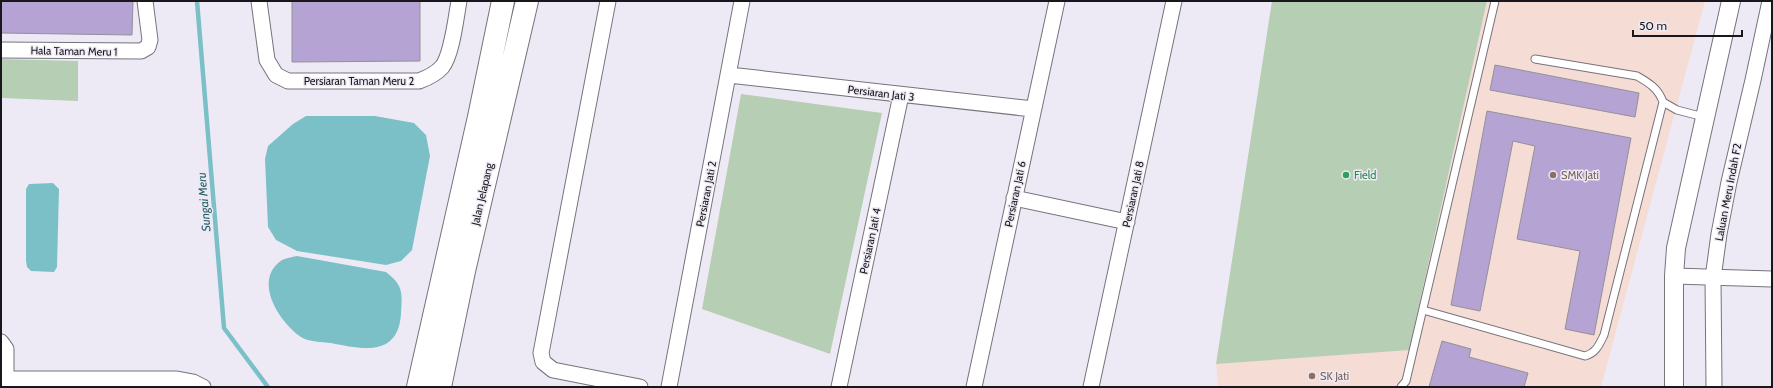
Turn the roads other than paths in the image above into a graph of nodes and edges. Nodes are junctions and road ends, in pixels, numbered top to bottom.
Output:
1 (145, 1) edge
2 (259, 1) edge
3 (459, 1) edge
4 (503, 1) edge
5 (527, 1) edge
6 (608, 1) edge
7 (742, 1) edge
8 (1057, 1) edge
9 (1174, 1) edge
10 (1495, 1) edge
11 (1731, 1) edge
12 (1770, 1) edge
13 (1, 50) edge
14 (1535, 59) dead end
15 (729, 75) junction
16 (901, 95) junction
17 (1663, 102) junction
18 (1033, 109) junction
19 (1704, 117) junction
20 (1014, 198) junction
21 (1127, 222) junction
22 (1674, 276) junction
23 (1713, 278) junction
24 (1772, 279) edge
25 (1423, 310) junction
26 (1, 342) edge
27 (6, 383) edge
28 (203, 387) edge
29 (418, 387) edge
30 (440, 387) edge
31 (640, 387) edge
32 (669, 387) edge
33 (840, 387) edge
34 (974, 387) edge
35 (1092, 387) edge
36 (1401, 387) edge
37 (1674, 387) edge
38 (1714, 387) edge

1 - 13 street, Hala Taman Meru 1
2 - 3 street, Persiaran Taman Meru 2
4 - 29 main road, Jalan Jelapang
5 - 30 main road, Jalan Jelapang
6 - 31 street
7 - 15 street, Persiaran Jati 2
8 - 18 street, Persiaran Jati 6
9 - 21 street, Persiaran Jati 8
10 - 25 lane
11 - 19 street
12 - 23 street, Laluan Meru Indah F2
14 - 17 lane
15 - 16 street, Persiaran Jati 3
15 - 32 street, Persiaran Jati 2
16 - 18 street, Persiaran Jati 3
16 - 33 street, Persiaran Jati 4
17 - 19 lane
17 - 25 lane
18 - 20 street, Persiaran Jati 6
19 - 22 street
20 - 21 street
20 - 34 street, Persiaran Jati 6
21 - 35 street, Persiaran Jati 8
22 - 23 street
22 - 37 street
23 - 24 street
23 - 38 street, Laluan Meru Indah F2
25 - 36 lane
26 - 27 street
27 - 28 street

